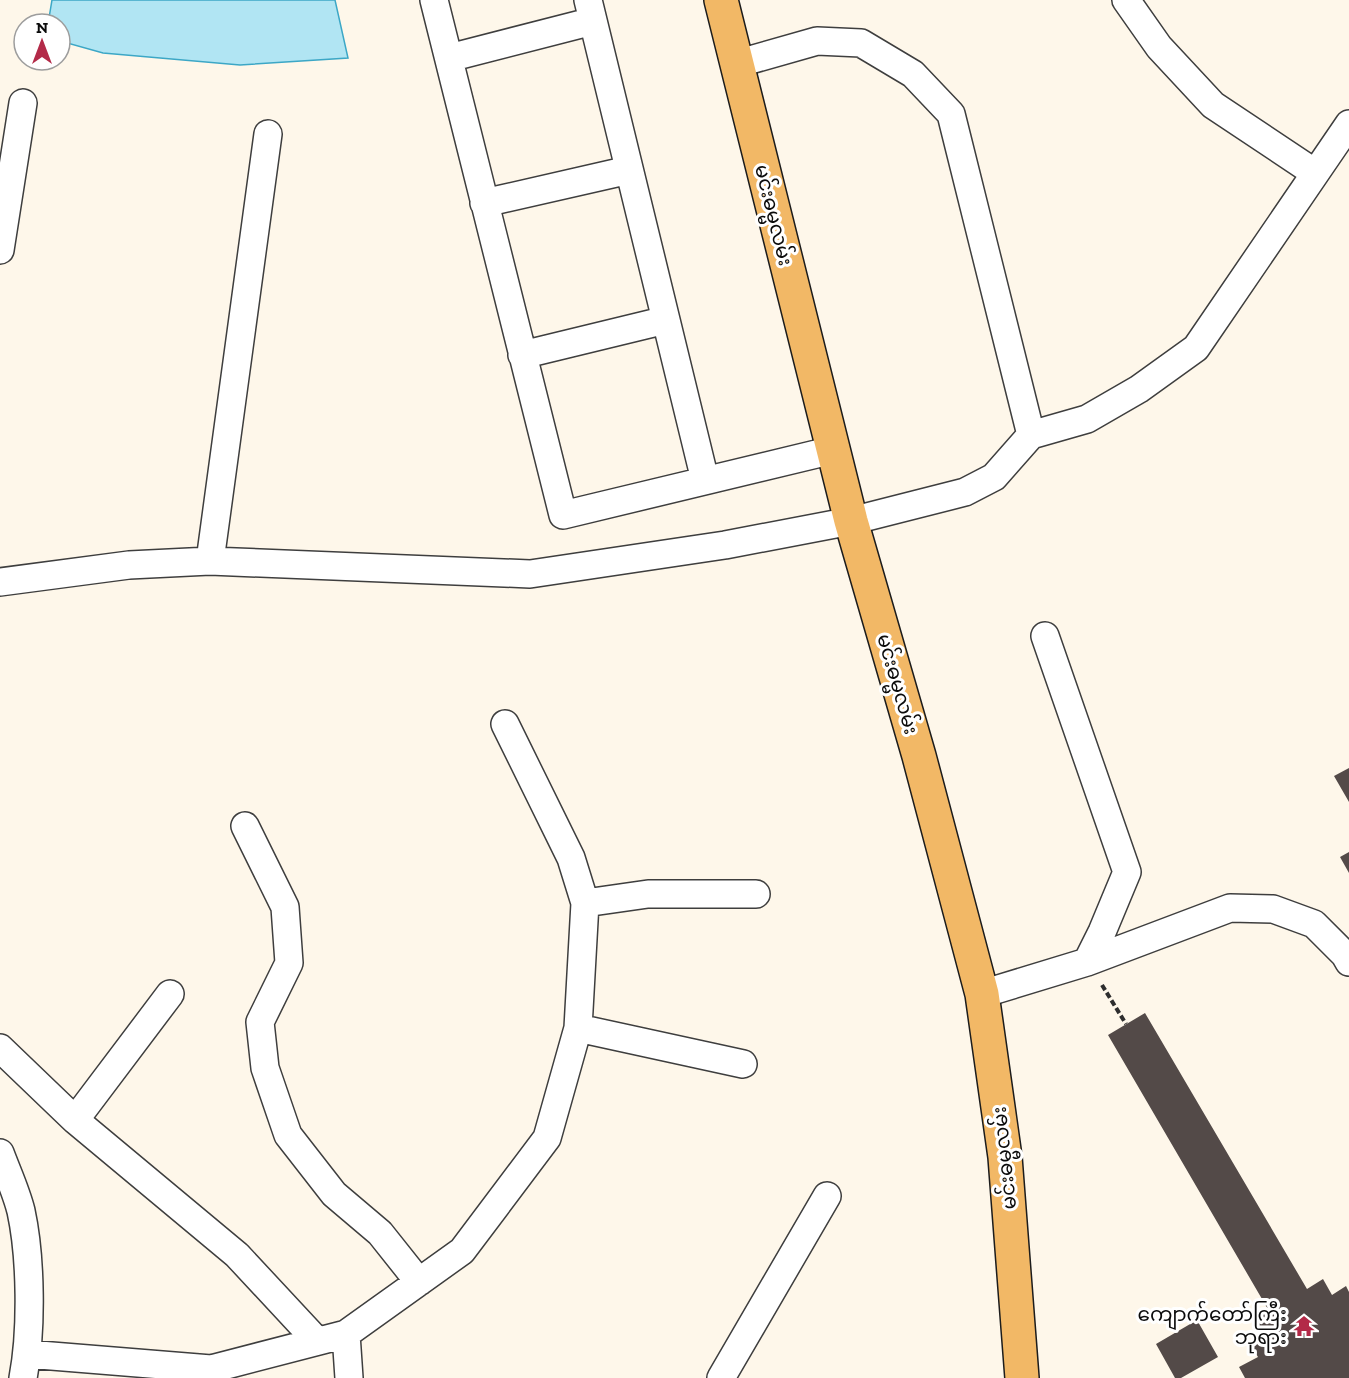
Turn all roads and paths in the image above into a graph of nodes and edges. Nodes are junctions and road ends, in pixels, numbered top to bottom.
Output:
1 (434, 0) edge
2 (721, 0) edge
3 (1126, 0) edge
4 (590, 10) edge
5 (448, 58) junction
6 (736, 64) junction
7 (23, 103) dead end
8 (1349, 126) edge
9 (268, 134) dead end
10 (629, 170) junction
11 (1316, 173) junction
12 (484, 203) junction
13 (0, 250) edge
14 (666, 320) junction
15 (522, 355) junction
16 (1031, 435) junction
17 (833, 450) junction
18 (705, 480) junction
19 (851, 521) junction
20 (210, 561) junction
21 (0, 582) edge
22 (1045, 636) dead end
23 (505, 724) dead end
24 (245, 826) dead end
25 (756, 894) dead end
26 (585, 903) junction
27 (1088, 962) junction
28 (1349, 962) edge
29 (170, 994) dead end
30 (982, 994) junction
31 (1126, 1024) dead end
32 (578, 1028) junction
33 (0, 1048) edge
34 (743, 1064) dead end
35 (75, 1120) junction
36 (0, 1154) edge
37 (827, 1196) dead end
38 (419, 1282) junction
39 (346, 1334) junction
40 (317, 1341) junction
41 (25, 1366) edge
42 (211, 1374) edge
43 (349, 1378) edge
44 (721, 1378) edge
45 (1022, 1378) edge

1 - 5 street
2 - 6 main road, မင်းဓမ္မလမ်း
3 - 11 street
4 - 5 street
4 - 10 street
5 - 12 street
6 - 16 street
6 - 17 main road, မင်းဓမ္မလမ်း
7 - 13 street
8 - 11 street
9 - 20 street
10 - 12 street
10 - 14 street
11 - 16 street
12 - 15 street
14 - 15 street
14 - 18 street
15 - 18 street
16 - 19 street
17 - 18 street
17 - 19 main road, မင်းဓမ္မလမ်း
19 - 20 street
19 - 30 main road, မင်းဓမ္မလမ်း
20 - 21 street
22 - 27 street
23 - 26 street
24 - 38 street
25 - 26 street
26 - 32 street
27 - 28 street
27 - 30 street
27 - 31 path
29 - 35 street
30 - 45 main road, မင်းဓမ္မလမ်း
32 - 34 street
32 - 38 street
33 - 35 street
35 - 40 street
36 - 41 street
37 - 44 street
38 - 39 street
39 - 40 street
39 - 43 street
40 - 42 street
41 - 42 street

